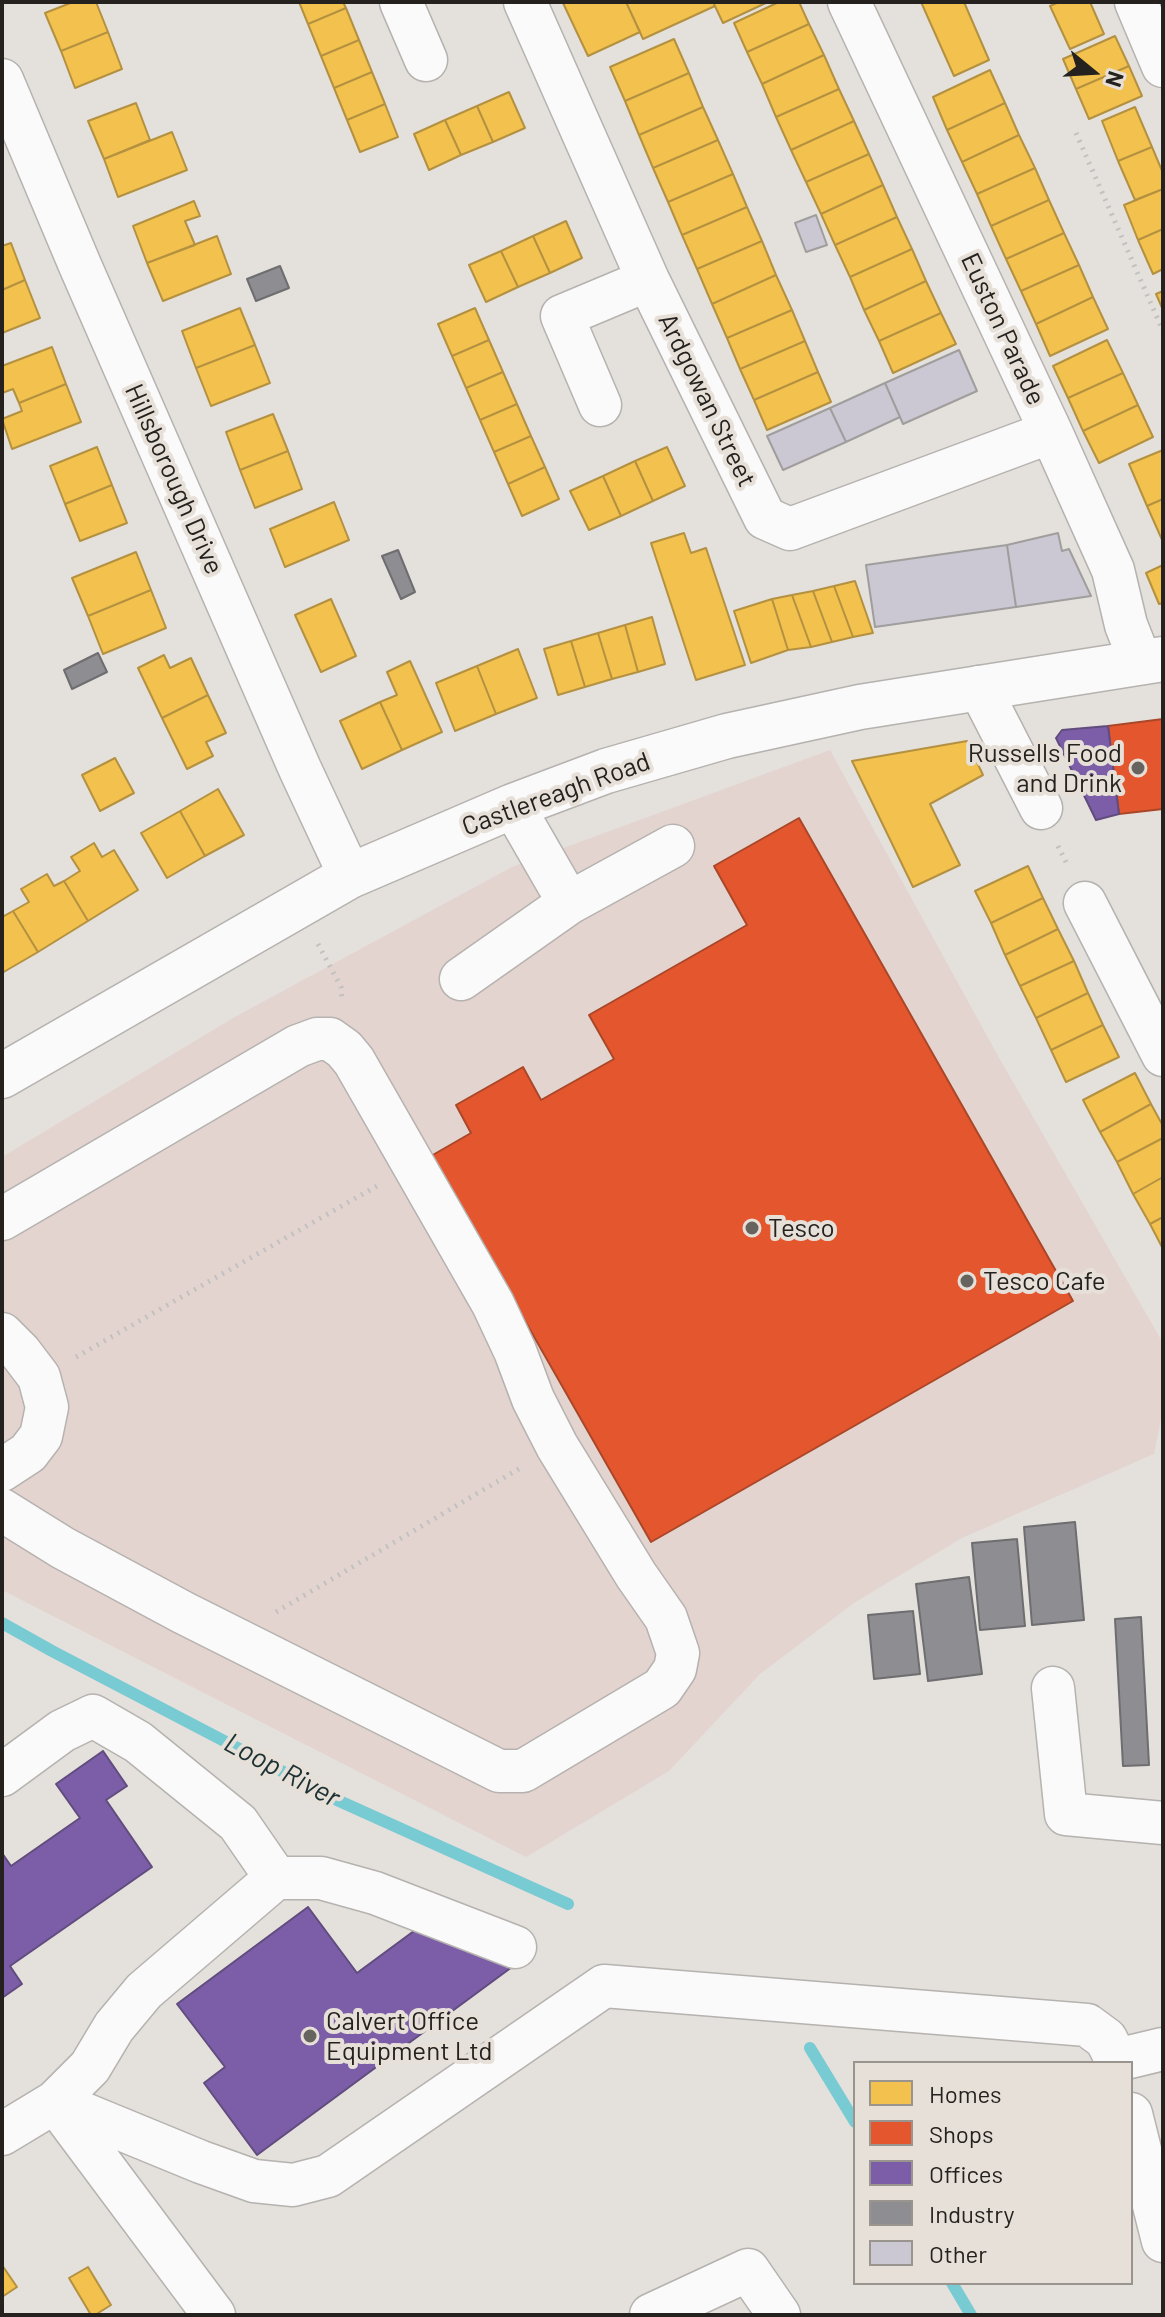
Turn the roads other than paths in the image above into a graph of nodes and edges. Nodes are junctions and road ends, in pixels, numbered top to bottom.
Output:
1 (401, 2) edge
2 (525, 2) edge
3 (849, 2) edge
4 (1136, 2) edge
5 (426, 60) dead end
6 (1163, 66) edge
7 (2, 80) edge
8 (648, 280) junction
9 (600, 405) dead end
10 (1051, 432) junction
11 (1152, 661) edge
12 (979, 687) junction
13 (513, 806) junction
14 (1041, 808) road end
15 (673, 846) dead end
16 (350, 876) junction
17 (569, 903) junction
18 (1085, 903) road end
19 (461, 979) dead end
20 (1163, 1055) edge
21 (4, 1071) edge
22 (2, 1219) edge
23 (2, 1334) edge
24 (2, 1470) edge
25 (2, 1510) edge
26 (1053, 1688) dead end
27 (2, 1775) edge
28 (1163, 1823) edge
29 (276, 1878) junction
30 (515, 1947) dead end
31 (1163, 2049) edge
32 (1117, 2061) edge
33 (1121, 2061) edge
34 (55, 2102) junction
35 (1133, 2122) edge
36 (2, 2134) edge
37 (1163, 2241) edge
38 (214, 2315) edge
39 (651, 2315) edge
40 (779, 2315) edge

1 - 5 street
2 - 8 street, Ardgowan Street
3 - 10 street, Euston Parade
4 - 6 street
7 - 16 street, Hillsborough Drive
8 - 9 street
8 - 10 street, Ardgowan Street
10 - 11 street, Euston Parade
11 - 12 main road, Castlereagh Road
12 - 13 main road, Castlereagh Road
12 - 14 street
13 - 16 main road, Castlereagh Road
13 - 17 street
15 - 17 street
16 - 21 main road, Castlereagh Road
17 - 19 street
18 - 20 street
22 - 25 street
23 - 24 street
26 - 28 street
27 - 29 street
29 - 30 street
29 - 34 street
31 - 33 street
32 - 34 street
34 - 36 street
34 - 38 street
35 - 37 street
39 - 40 street

